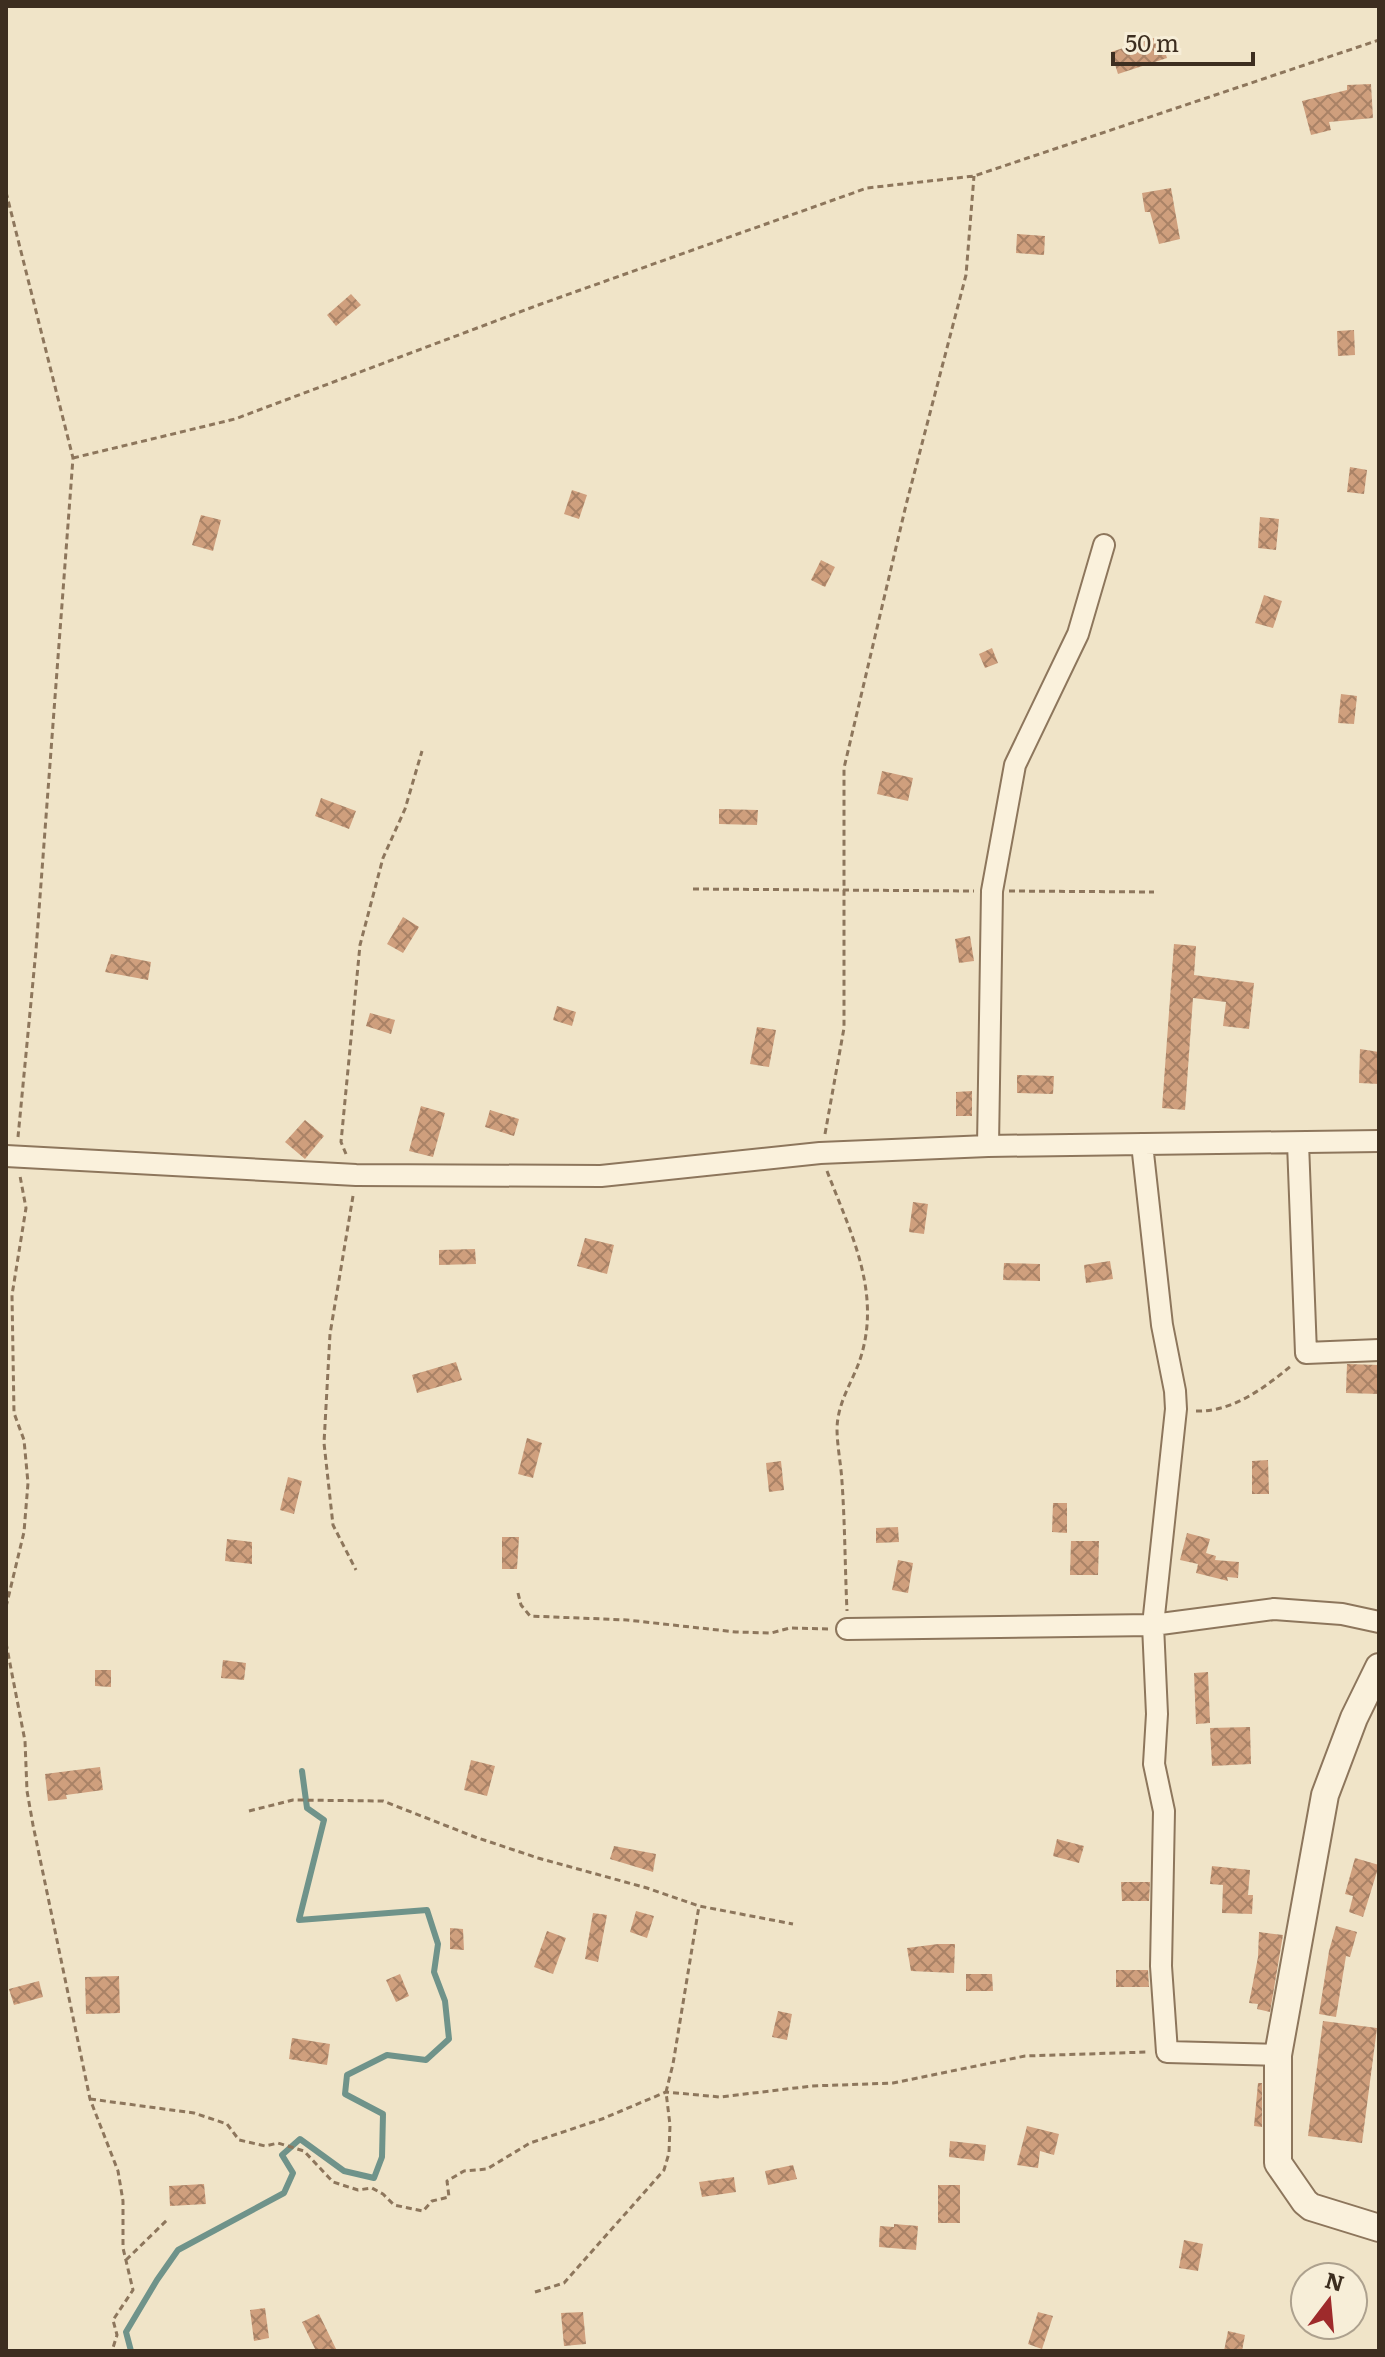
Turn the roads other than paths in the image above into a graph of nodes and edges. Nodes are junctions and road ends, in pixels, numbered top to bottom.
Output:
1 (1104, 545) dead end
2 (1379, 1141) edge
3 (1298, 1143) junction
4 (1142, 1144) junction
5 (988, 1146) junction
6 (11, 1156) edge
7 (1379, 1350) edge
8 (1379, 1622) edge
9 (1153, 1625) junction
10 (847, 1629) road end
11 (1379, 1667) edge
12 (1278, 2055) junction
13 (1379, 2228) edge

1 - 5 street
2 - 3 street
3 - 4 street
3 - 7 street
4 - 5 street
4 - 9 street
5 - 6 street
8 - 9 street
9 - 10 street
9 - 12 street
11 - 12 street
12 - 13 street

